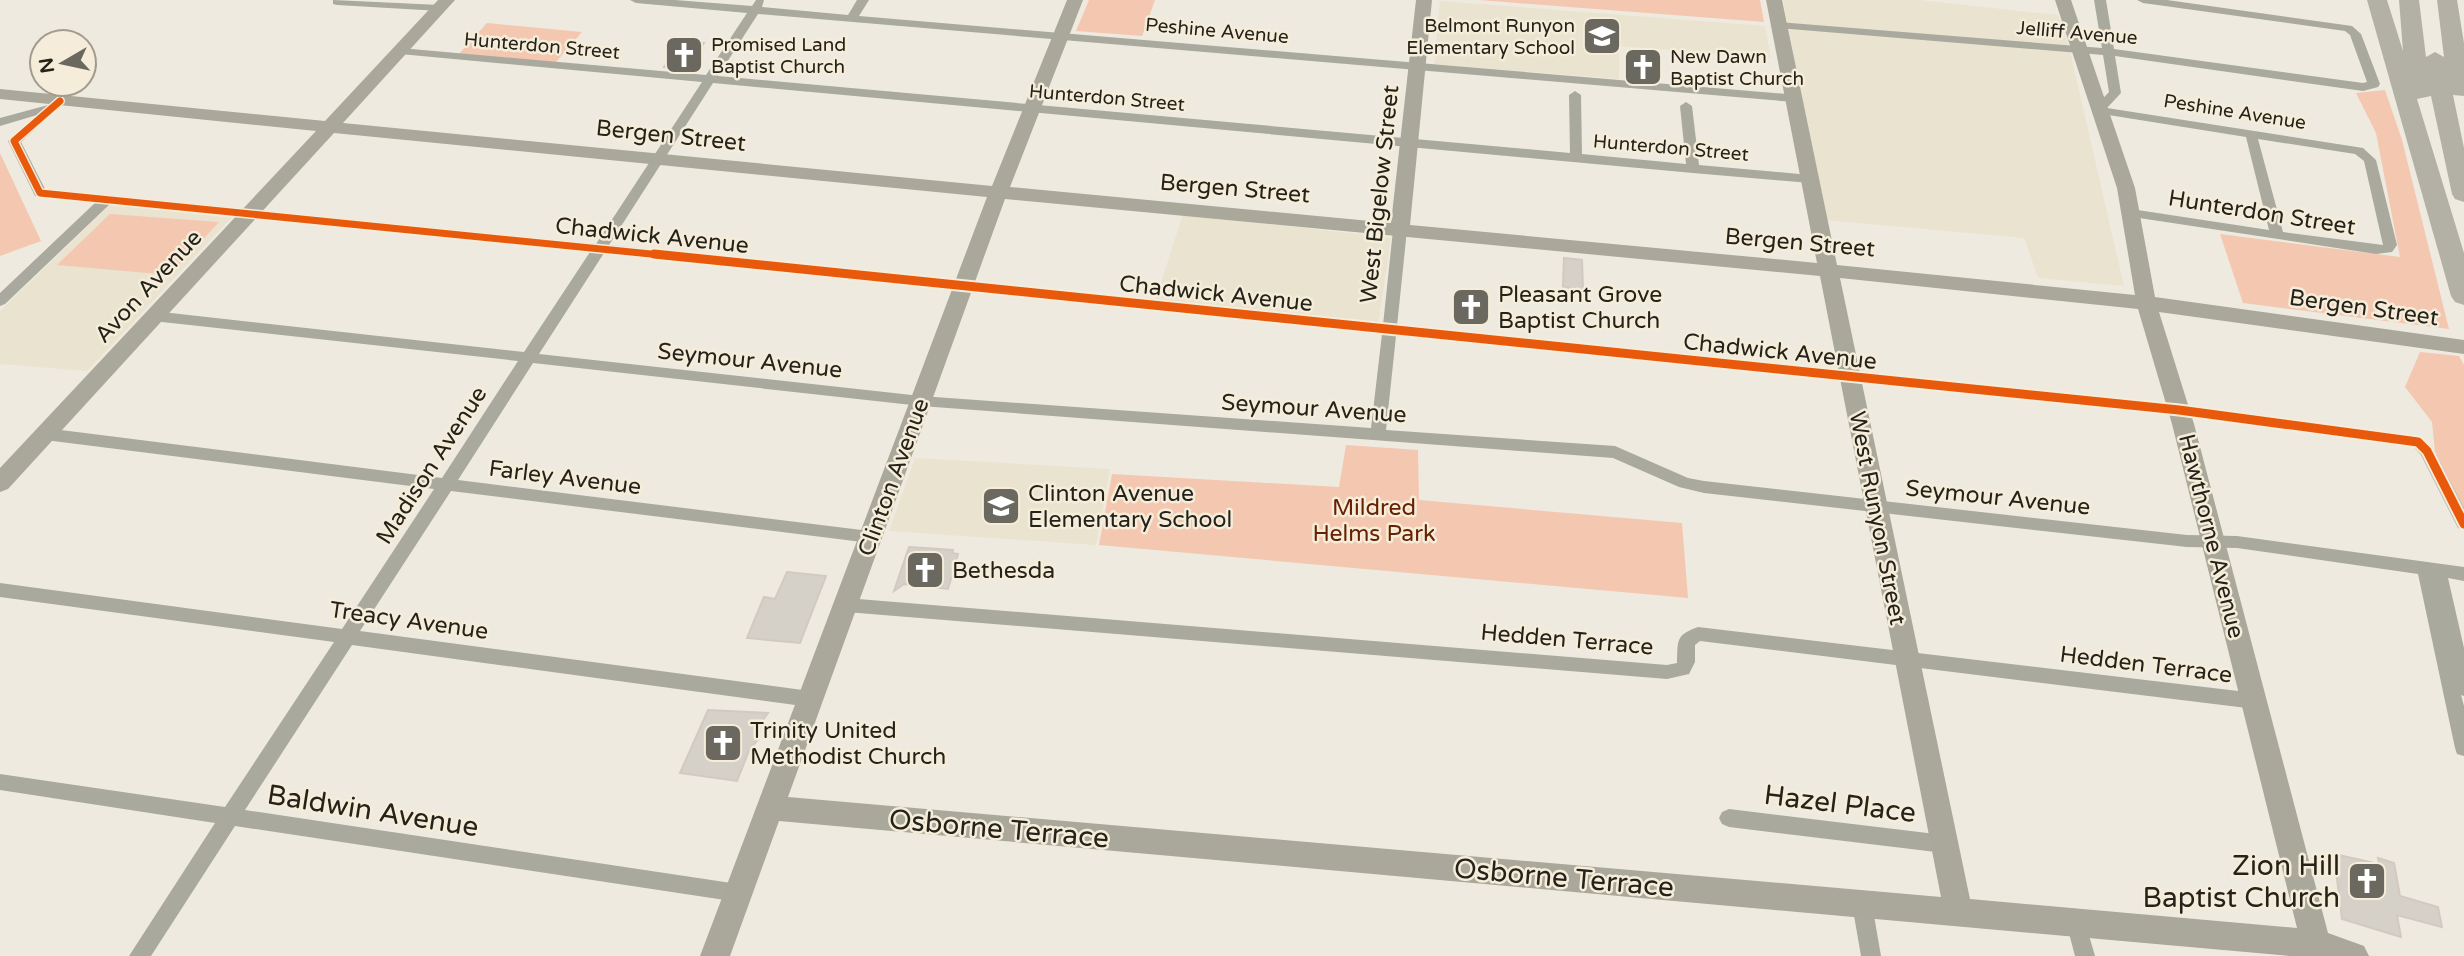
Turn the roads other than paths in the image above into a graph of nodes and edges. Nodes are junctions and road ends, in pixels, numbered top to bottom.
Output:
1 (636, 0) edge
2 (863, 0) edge
3 (1075, 0) edge
4 (1424, 0) edge
5 (1774, 0) edge
6 (2063, 0) edge
7 (2100, 0) edge
8 (2143, 0) edge
9 (2377, 0) edge
10 (2409, 0) edge
11 (2424, 0) edge
12 (2447, 0) edge
13 (337, 2) dead end
14 (444, 4) edge
15 (758, 5) edge
16 (852, 18) junction
17 (1778, 24) junction
18 (1057, 37) junction
19 (2081, 50) junction
20 (400, 51) junction
21 (2108, 52) junction
22 (1418, 67) junction
23 (709, 79) junction
24 (0, 94) edge
25 (1575, 95) dead end
26 (1794, 97) junction
27 (56, 104) junction
28 (1686, 106) dead end
29 (2100, 109) junction
30 (1029, 110) junction
31 (2464, 115) edge
32 (0, 122) edge
33 (328, 127) junction
34 (2251, 134) junction
35 (1409, 143) junction
36 (1576, 158) junction
37 (656, 160) junction
38 (1693, 169) junction
39 (1810, 179) junction
40 (998, 192) junction
41 (2464, 194) edge
42 (107, 199) junction
43 (250, 213) junction
44 (2131, 213) junction
45 (1400, 230) junction
46 (2277, 236) junction
47 (2387, 249) joint
48 (599, 250) junction
49 (2464, 259) edge
50 (1829, 271) junction
51 (964, 286) junction
52 (2464, 296) edge
53 (0, 301) edge
54 (2146, 302) junction
55 (153, 316) junction
56 (1390, 331) junction
57 (2456, 346) edge
58 (528, 358) junction
59 (1851, 377) junction
60 (921, 401) junction
61 (2179, 410) junction
62 (45, 434) junction
63 (1378, 436) junction
64 (0, 483) edge
65 (444, 485) junction
66 (1875, 506) junction
67 (2464, 524) edge
68 (870, 537) junction
69 (2213, 542) junction
70 (2431, 569) junction
71 (2464, 573) edge
72 (0, 590) edge
73 (846, 605) junction
74 (347, 636) junction
75 (1906, 659) junction
76 (2464, 688) edge
77 (810, 699) junction
78 (2255, 701) junction
79 (2464, 748) edge
80 (0, 782) edge
81 (772, 808) junction
82 (230, 816) junction
83 (1729, 818) dead end
84 (1944, 844) junction
85 (738, 893) junction
86 (1862, 904) junction
87 (1958, 912) junction
88 (2076, 922) junction
89 (2318, 950) edge
90 (139, 956) edge
91 (715, 956) edge
92 (1871, 956) edge
93 (2085, 956) edge
94 (2354, 956) edge

1 - 15 street, Peshine Avenue
2 - 16 street
3 - 18 main road, Clinton Avenue
4 - 22 main road, West Bigelow Street
5 - 17 main road, West Runyon Street
6 - 19 main road, Hawthorne Avenue
7 - 21 street
8 - 21 street, Jelliff Avenue
9 - 52 highway
10 - 49 highway
11 - 41 highway
12 - 31 highway
13 - 14 street
14 - 20 main road, Avon Avenue
15 - 16 street, Peshine Avenue
15 - 23 street, Madison Avenue
16 - 18 street, Peshine Avenue
17 - 19 street, Jelliff Avenue
17 - 26 main road, West Runyon Street
18 - 22 street, Peshine Avenue
18 - 30 main road, Clinton Avenue
19 - 21 street, Jelliff Avenue
19 - 29 main road, Hawthorne Avenue
20 - 23 street, Hunterdon Street
20 - 33 main road, Avon Avenue
21 - 29 street
22 - 26 street, Peshine Avenue
22 - 35 main road, West Bigelow Street
23 - 30 street, Hunterdon Street
23 - 37 street, Madison Avenue
24 - 27 main road, Bergen Street
25 - 36 street
26 - 39 main road, West Runyon Street
27 - 32 street
27 - 33 main road, Bergen Street
27 - 42 street, Chadwick Avenue
28 - 38 street
29 - 34 street, Peshine Avenue
29 - 44 main road, Hawthorne Avenue
30 - 35 street, Hunterdon Street
30 - 40 main road, Clinton Avenue
33 - 37 main road, Bergen Street
33 - 43 main road, Avon Avenue
34 - 46 street
34 - 47 street, Peshine Avenue
35 - 36 street, Hunterdon Street
35 - 45 main road, West Bigelow Street
36 - 38 street, Hunterdon Street
37 - 40 main road, Bergen Street
37 - 48 street, Madison Avenue
38 - 39 street, Hunterdon Street
39 - 50 main road, West Runyon Street
40 - 45 main road, Bergen Street
40 - 51 main road, Clinton Avenue
42 - 43 street, Chadwick Avenue
42 - 53 street
43 - 48 street, Chadwick Avenue
43 - 55 main road, Avon Avenue
44 - 46 street, Hunterdon Street
44 - 54 main road, Hawthorne Avenue
45 - 50 main road, Bergen Street
45 - 56 street, West Bigelow Street
46 - 47 street, Hunterdon Street
48 - 51 street, Chadwick Avenue
48 - 58 street, Madison Avenue
50 - 54 main road, Bergen Street
50 - 59 main road, West Runyon Street
51 - 56 street, Chadwick Avenue
51 - 60 main road, Clinton Avenue
54 - 57 main road, Bergen Street
54 - 61 main road, Hawthorne Avenue
55 - 58 street, Seymour Avenue
55 - 62 main road, Avon Avenue
56 - 59 street, Chadwick Avenue
56 - 63 street, West Bigelow Street
58 - 60 street, Seymour Avenue
58 - 65 street, Madison Avenue
59 - 61 street, Chadwick Avenue
59 - 66 main road, West Runyon Street
60 - 63 street, Seymour Avenue
60 - 68 main road, Clinton Avenue
61 - 67 street, Chadwick Avenue
61 - 69 main road, Hawthorne Avenue
62 - 64 main road, Avon Avenue
62 - 65 street, Farley Avenue
63 - 66 street, Seymour Avenue
65 - 68 street, Farley Avenue
65 - 74 street, Madison Avenue
66 - 69 street, Seymour Avenue
66 - 75 main road, West Runyon Street
68 - 73 main road, Clinton Avenue
69 - 70 street, Seymour Avenue
69 - 78 main road, Hawthorne Avenue
70 - 71 street, Seymour Avenue
70 - 76 street
70 - 79 street
72 - 74 street, Treacy Avenue
73 - 75 street, Hedden Terrace
73 - 77 main road, Clinton Avenue
74 - 77 street, Treacy Avenue
74 - 82 street, Madison Avenue
75 - 78 street, Hedden Terrace
75 - 84 main road, West Runyon Street
77 - 81 main road, Clinton Avenue
78 - 89 main road, Hawthorne Avenue
80 - 82 street, Baldwin Avenue
81 - 85 main road, Clinton Avenue
81 - 86 street, Osborne Terrace
82 - 85 street, Baldwin Avenue
82 - 90 street, Madison Avenue
83 - 84 street, Hazel Place
84 - 87 main road, West Runyon Street
85 - 91 main road, Clinton Avenue
86 - 87 street, Osborne Terrace
86 - 92 street
87 - 88 street, Osborne Terrace
88 - 89 street, Osborne Terrace
88 - 93 street
89 - 94 street, Osborne Terrace

